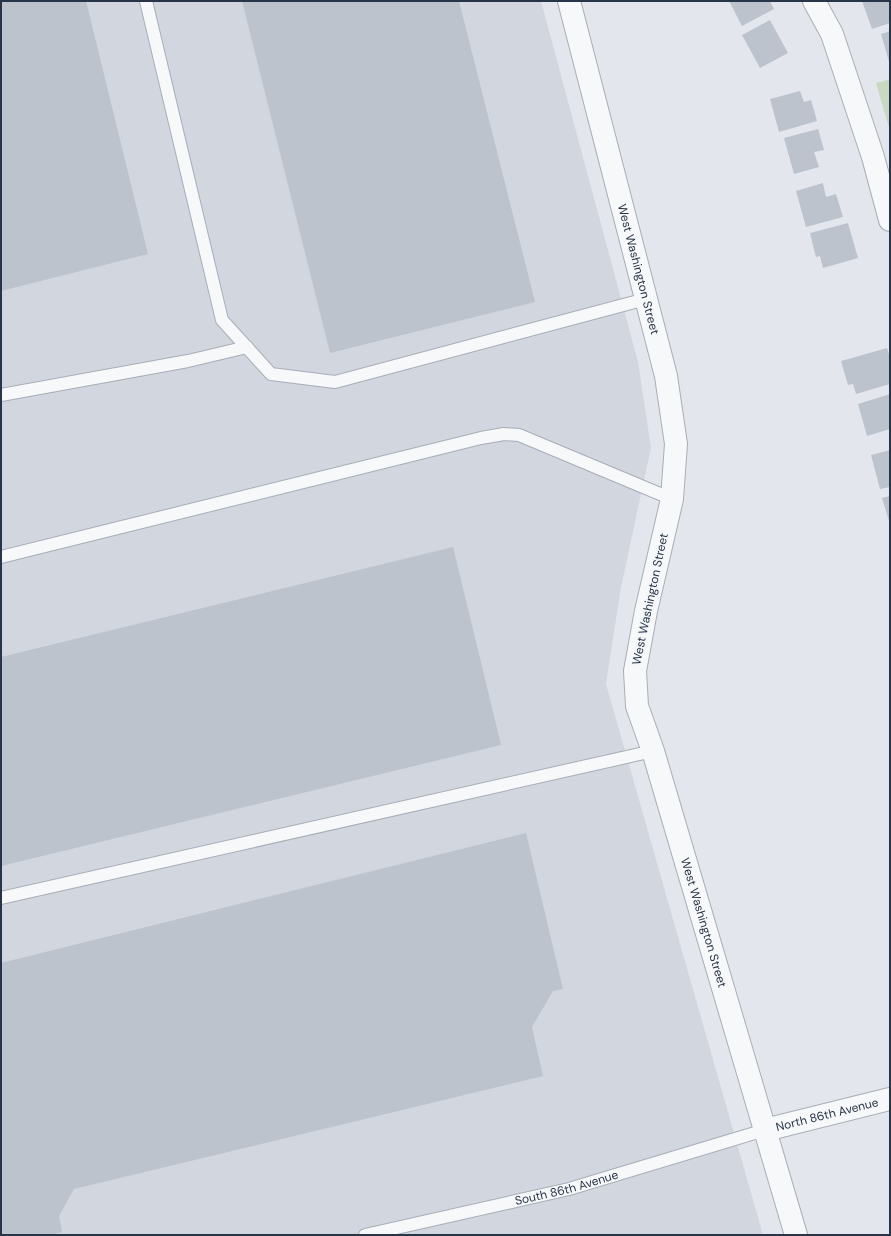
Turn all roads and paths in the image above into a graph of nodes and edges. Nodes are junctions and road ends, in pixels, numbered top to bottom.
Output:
1 (146, 1) edge
2 (570, 1) edge
3 (814, 1) edge
4 (890, 220) edge
5 (646, 299) junction
6 (247, 347) junction
7 (1, 395) edge
8 (672, 499) junction
9 (1, 557) edge
10 (653, 751) junction
11 (1, 898) edge
12 (890, 1098) edge
13 (765, 1130) junction
14 (365, 1235) edge
15 (796, 1235) edge

1 - 6 lane
2 - 5 street, West Washington Street
3 - 4 street
5 - 6 lane
5 - 8 street, West Washington Street
6 - 7 lane
8 - 9 lane
8 - 10 street, West Washington Street
10 - 11 lane
10 - 13 street, West Washington Street
12 - 13 street, North 86th Avenue
13 - 14 lane, South 86th Avenue
13 - 15 street, West Washington Street

